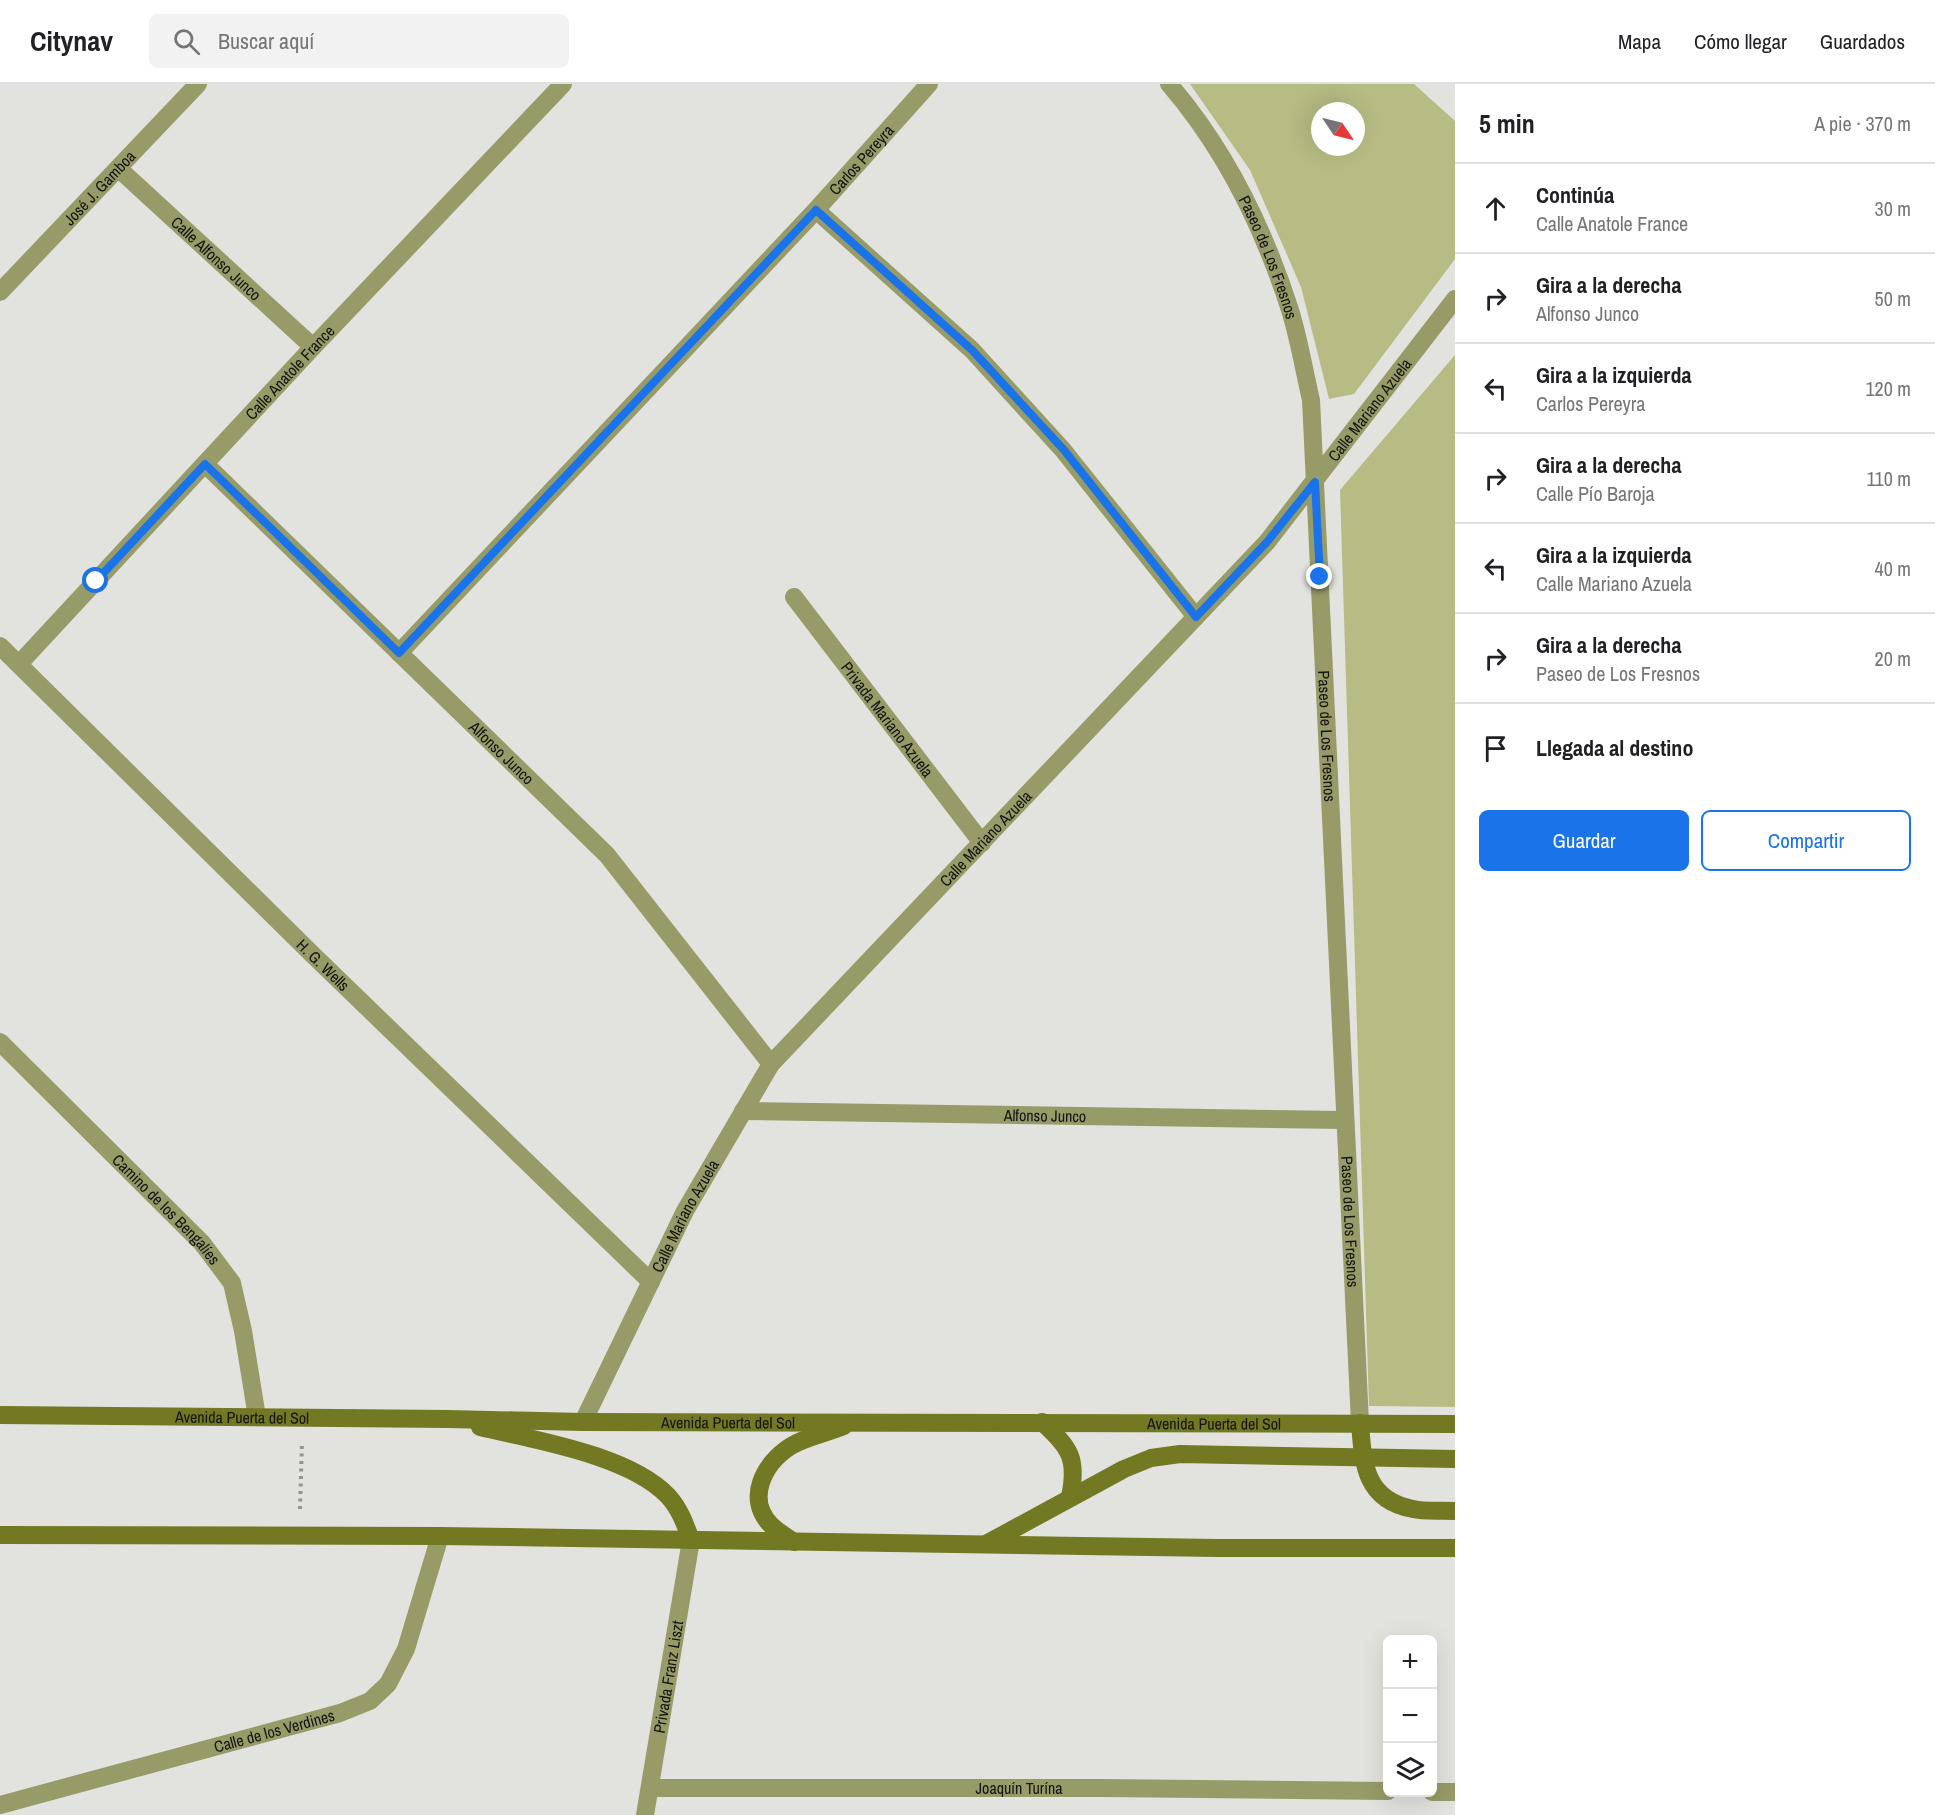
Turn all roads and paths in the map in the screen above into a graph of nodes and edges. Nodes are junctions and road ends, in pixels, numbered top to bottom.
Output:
1 (563, 84) edge
2 (929, 84) edge
3 (1169, 84) edge
4 (194, 85) edge
5 (119, 169) junction
6 (816, 210) junction
7 (4, 280) edge
8 (1455, 300) edge
9 (313, 347) junction
10 (205, 464) junction
11 (1315, 482) junction
12 (794, 597) dead end
13 (1196, 617) junction
14 (0, 646) edge
15 (399, 653) junction
16 (19, 664) junction
17 (982, 843) junction
18 (0, 1042) edge
19 (771, 1064) junction
20 (743, 1111) junction
21 (1345, 1120) junction
22 (651, 1282) junction
23 (0, 1415) edge
24 (257, 1417) junction
25 (303, 1417) junction
26 (448, 1419) junction
27 (583, 1422) junction
28 (857, 1422) junction
29 (1042, 1422) junction
30 (1360, 1423) junction
31 (1455, 1424) edge
32 (1362, 1458) junction
33 (1455, 1460) edge
34 (1070, 1497) junction
35 (1455, 1511) edge
36 (0, 1535) edge
37 (299, 1536) junction
38 (440, 1536) junction
39 (691, 1540) junction
40 (794, 1542) junction
41 (984, 1544) junction
42 (1455, 1548) edge
43 (651, 1788) junction
44 (1383, 1791) edge
45 (1437, 1792) edge
46 (1455, 1792) edge
47 (0, 1805) edge
48 (645, 1815) edge

1 - 9 street, Calle Anatole France
2 - 6 street, Carlos Pereyra
3 - 11 street, Paseo de Los Fresnos
4 - 5 street, José J. Gamboa
5 - 7 street, José J. Gamboa
5 - 9 street, Calle Alfonso Junco
6 - 13 street
6 - 15 street, Carlos Pereyra
8 - 11 street, Calle Mariano Azuela
9 - 10 street, Calle Anatole France
10 - 15 street, Alfonso Junco
10 - 16 street, Calle Anatole France
11 - 13 street, Calle Mariano Azuela
11 - 21 street, Paseo de Los Fresnos
12 - 17 street, Privada Mariano Azuela
13 - 17 street, Calle Mariano Azuela
14 - 16 street, H. G. Wells
15 - 19 street, Alfonso Junco
16 - 22 street, H. G. Wells
17 - 19 street, Calle Mariano Azuela
18 - 24 street, Camino de los Bengalíes
19 - 20 street, Calle Mariano Azuela
20 - 21 street, Alfonso Junco
20 - 22 street, Calle Mariano Azuela
21 - 30 street, Paseo de Los Fresnos
22 - 27 street, Calle Mariano Azuela
23 - 24 main road, Avenida Puerta del Sol
24 - 25 main road, Avenida Puerta del Sol
25 - 26 main road, Avenida Puerta del Sol
25 - 37 path
26 - 27 main road, Avenida Puerta del Sol
26 - 39 main road
27 - 28 main road, Avenida Puerta del Sol
28 - 29 main road, Avenida Puerta del Sol
28 - 40 main road
29 - 30 main road, Avenida Puerta del Sol
29 - 34 main road
30 - 31 main road, Avenida Puerta del Sol
30 - 32 main road
32 - 33 main road
32 - 34 main road
32 - 35 main road
34 - 41 main road
36 - 37 main road
37 - 38 main road
38 - 39 main road
38 - 47 street, Calle de los Verdines
39 - 40 main road
39 - 43 street, Privada Franz Liszt
40 - 41 main road
41 - 42 main road
43 - 44 street, Joaquín Turína
43 - 48 street, Privada Franz Liszt
45 - 46 street

